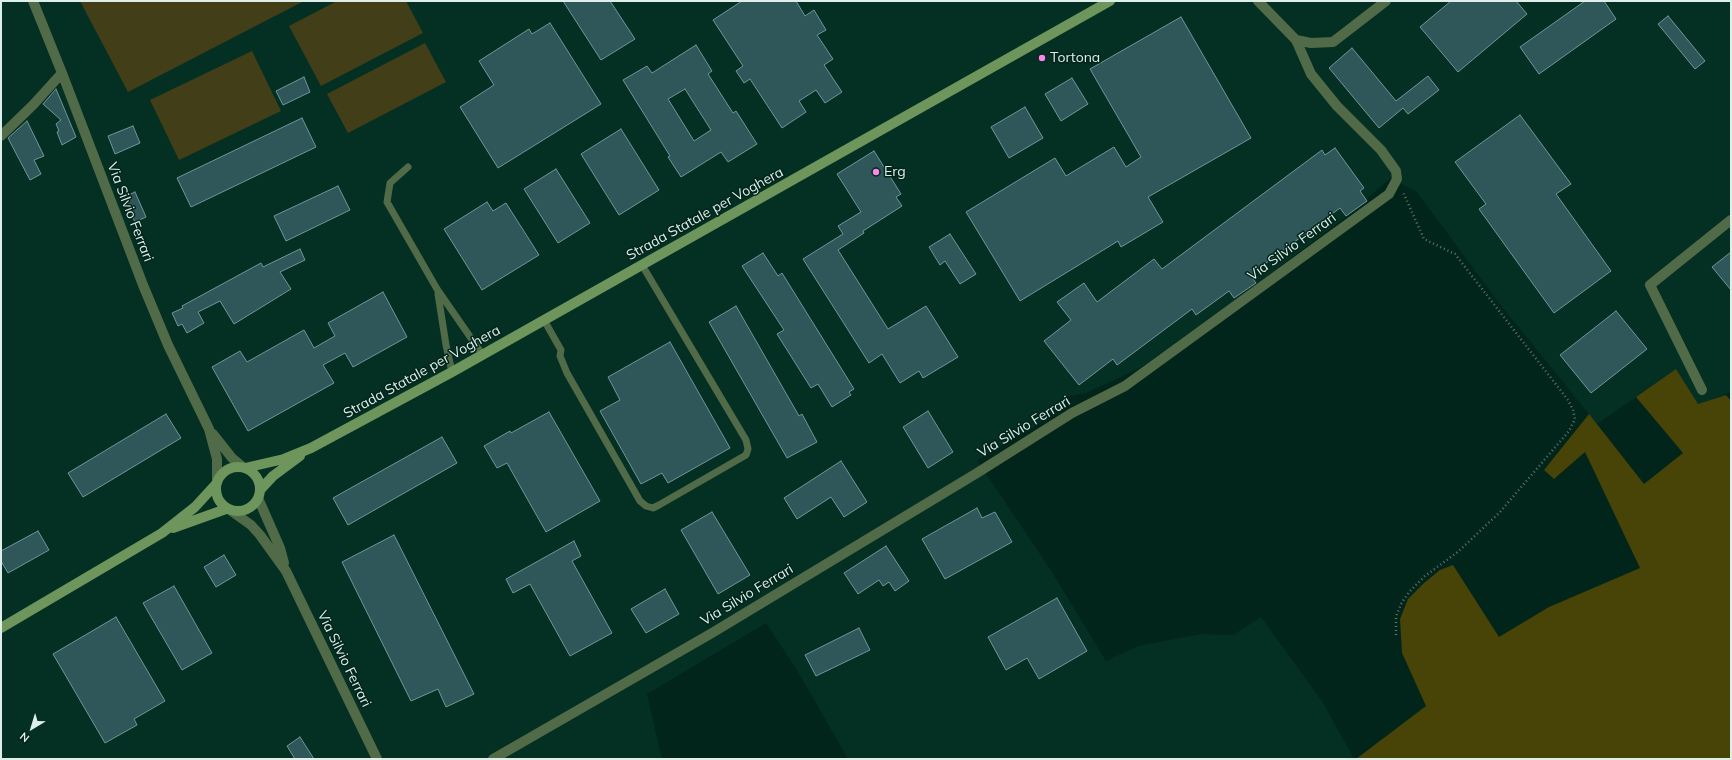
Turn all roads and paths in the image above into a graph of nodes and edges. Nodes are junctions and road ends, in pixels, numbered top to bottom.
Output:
1 (32, 1) edge
2 (1110, 1) edge
3 (1258, 1) edge
4 (1386, 1) edge
5 (1296, 40) junction
6 (62, 72) junction
7 (1, 136) edge
8 (408, 167) dead end
9 (1397, 179) junction
10 (1731, 220) edge
11 (642, 265) junction
12 (437, 290) junction
13 (544, 320) junction
14 (482, 354) junction
15 (452, 372) junction
16 (1702, 390) dead end
17 (209, 429) junction
18 (311, 448) junction
19 (244, 468) junction
20 (216, 482) junction
21 (259, 494) junction
22 (228, 509) junction
23 (162, 532) junction
24 (286, 571) junction
25 (1, 628) edge
26 (1396, 635) dead end
27 (375, 758) edge
28 (493, 759) edge

1 - 6 street, Via Silvio Ferrari
2 - 11 main road, Strada Statale per Voghera
3 - 5 street
4 - 5 street
5 - 9 street
6 - 7 street
6 - 17 street, Via Silvio Ferrari
8 - 12 lane
9 - 26 path
9 - 28 street, Via Silvio Ferrari
10 - 16 street
11 - 13 main road, Strada Statale per Voghera
11 - 13 lane
12 - 14 lane
12 - 15 lane
13 - 14 main road, Strada Statale per Voghera
14 - 15 main road, Strada Statale per Voghera
15 - 18 main road, Strada Statale per Voghera
17 - 19 street, Via Silvio Ferrari
17 - 20 street, Via Silvio Ferrari
18 - 19 main road, Strada Statale per Voghera
18 - 21 main road, Strada Statale per Voghera
19 - 20 main road, Strada Statale per Voghera
19 - 21 main road
20 - 22 main road
20 - 23 main road, Strada Statale per Voghera
21 - 22 main road, Strada Statale per Voghera
21 - 24 street, Via Silvio Ferrari
22 - 23 main road, Strada Statale per Voghera
22 - 24 street, Via Silvio Ferrari
23 - 25 main road, Strada Statale per Voghera
24 - 27 street, Via Silvio Ferrari

